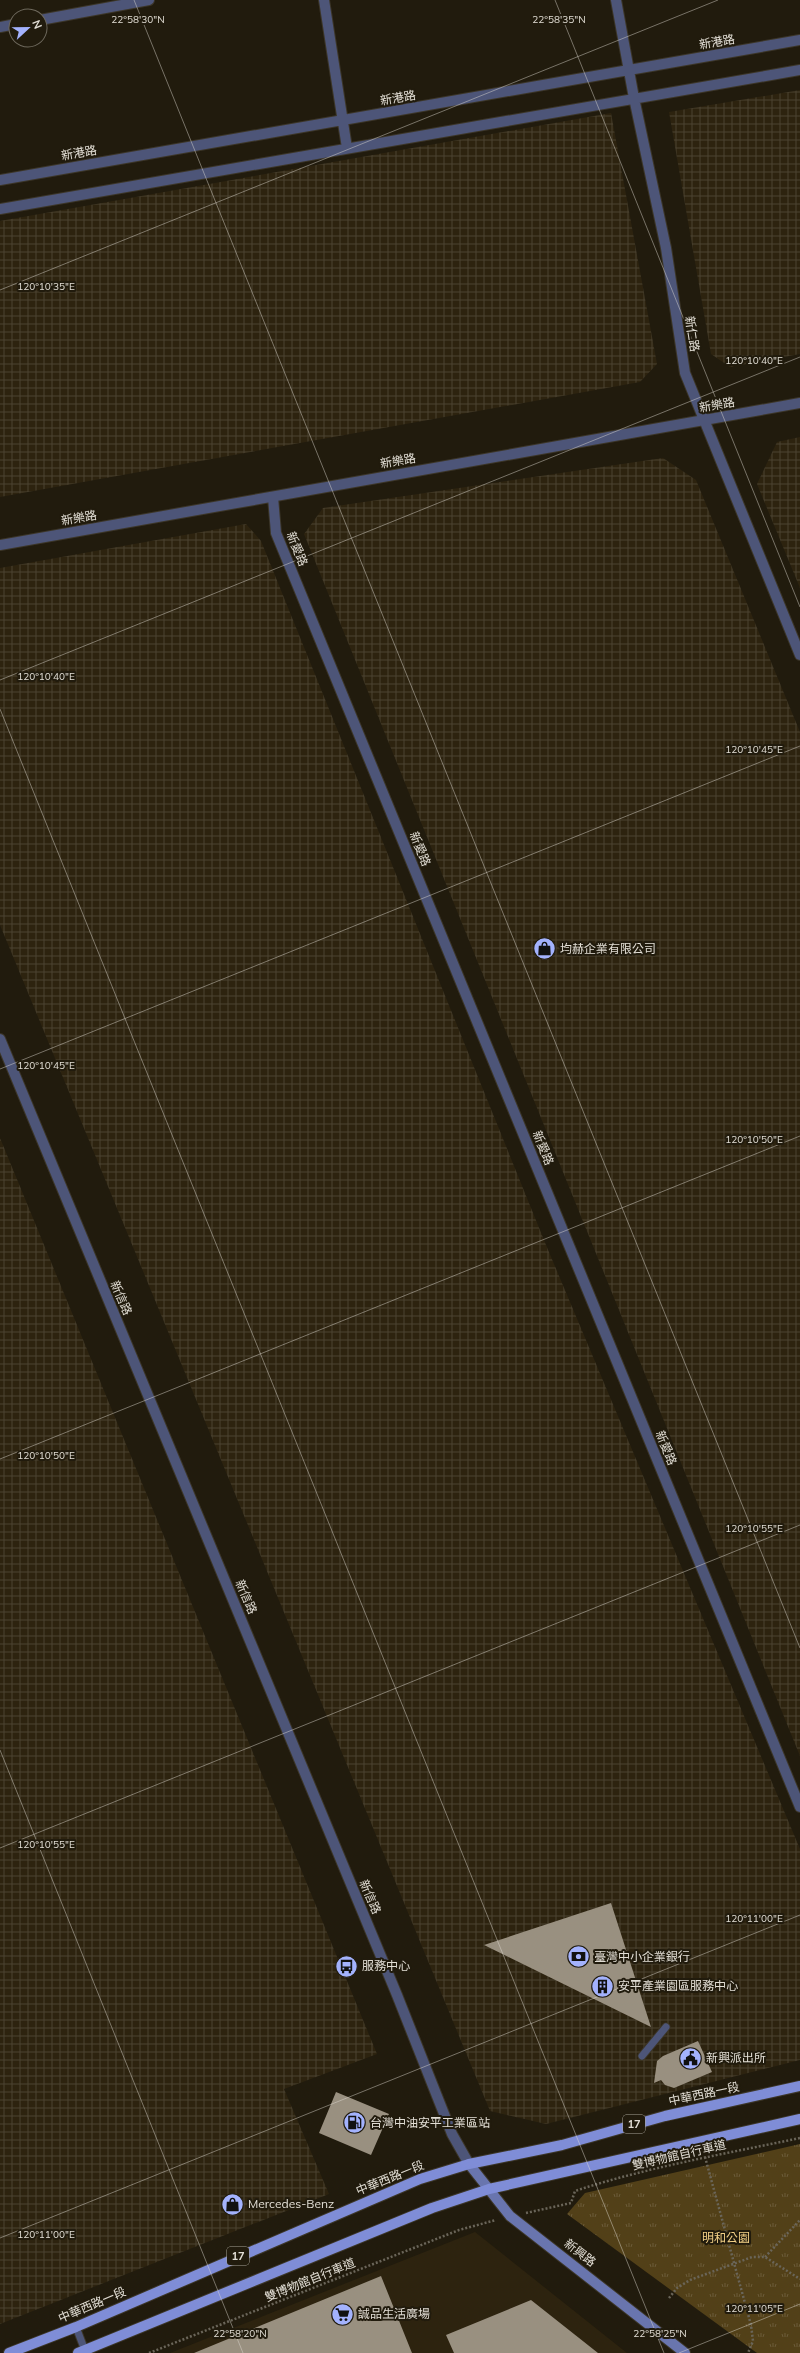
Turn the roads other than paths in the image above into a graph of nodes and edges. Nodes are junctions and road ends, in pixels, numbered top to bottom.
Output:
1 (150, 0) edge
2 (324, 0) edge
3 (616, 0) edge
4 (48, 19) edge
5 (800, 40) edge
6 (800, 70) edge
7 (629, 71) junction
8 (634, 98) junction
9 (343, 121) junction
10 (347, 148) junction
11 (0, 180) edge
12 (0, 209) edge
13 (800, 403) edge
14 (704, 421) junction
15 (273, 496) junction
16 (0, 545) edge
17 (800, 655) edge
18 (0, 1039) edge
19 (800, 1807) edge
20 (666, 2027) dead end
21 (642, 2056) dead end
22 (800, 2086) edge
23 (800, 2119) edge
24 (470, 2164) junction
25 (489, 2189) junction
26 (76, 2327) junction
27 (83, 2352) edge
28 (9, 2353) edge
29 (686, 2353) edge

1 - 4 street
2 - 9 street
3 - 7 street, 新仁路
5 - 7 street, 新港路
6 - 8 street
7 - 8 street, 新仁路
7 - 9 street, 新港路
8 - 10 street
8 - 14 street, 新仁路
9 - 10 street
9 - 11 street, 新港路
10 - 12 street
13 - 14 street, 新樂路
14 - 15 street, 新樂路
14 - 17 street, 新仁路
15 - 16 street, 新樂路
15 - 19 street, 新愛路
18 - 24 street, 新信路
20 - 21 lane
22 - 24 main road, 中華西路一段 / 17
23 - 25 main road, 17
24 - 25 street, 新興路
24 - 26 main road, 中華西路一段 / 17
25 - 27 main road, 17
25 - 29 street, 新興路
26 - 27 lane
26 - 28 main road, 中華西路一段 / 17

